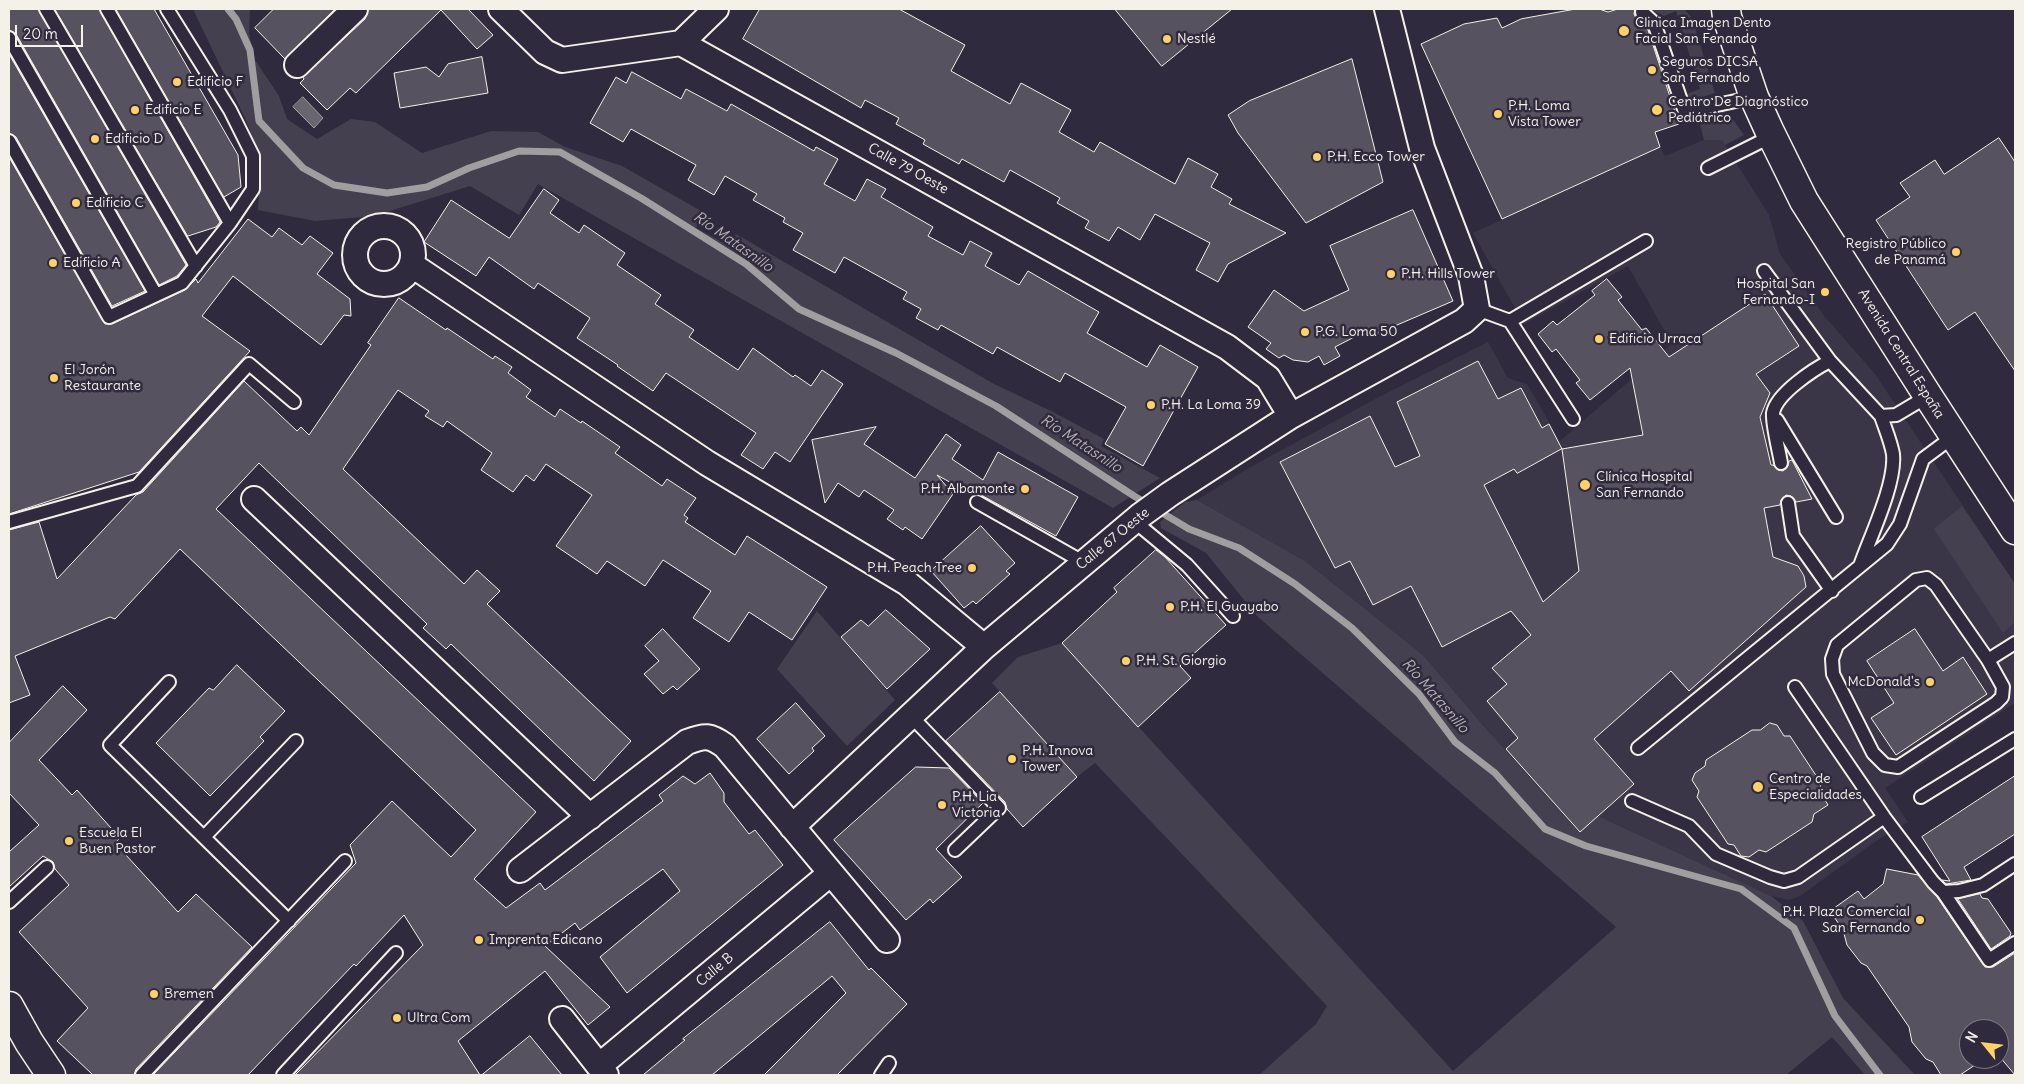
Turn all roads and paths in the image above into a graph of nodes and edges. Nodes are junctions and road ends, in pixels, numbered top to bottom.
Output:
1 (46, 9) edge
2 (107, 9) edge
3 (167, 9) edge
4 (355, 9) edge
5 (501, 9) edge
6 (716, 9) edge
7 (1387, 9) edge
8 (1642, 12) dead end
9 (1725, 12) edge
10 (9, 38) edge
11 (681, 43) junction
12 (297, 65) dead end
13 (1754, 97) junction
14 (1772, 136) junction
15 (9, 141) edge
16 (1708, 168) dead end
17 (230, 223) junction
18 (1646, 241) dead end
19 (412, 265) dead end
20 (196, 266) junction
21 (1764, 271) dead end
22 (156, 295) junction
23 (1477, 309) junction
24 (1510, 321) junction
25 (1830, 361) junction
26 (1928, 396) junction
27 (294, 402) dead end
28 (1773, 413) junction
29 (1291, 416) junction
30 (1881, 416) junction
31 (1573, 419) dead end
32 (1954, 436) junction
33 (1781, 463) dead end
34 (254, 499) dead end
35 (977, 502) dead end
36 (1788, 503) dead end
37 (1836, 517) dead end
38 (1138, 518) junction
39 (2012, 518) edge
40 (9, 522) edge
41 (1083, 562) junction
42 (1860, 566) junction
43 (1832, 591) junction
44 (1233, 616) dead end
45 (2015, 643) edge
46 (984, 647) junction
47 (1988, 660) junction
48 (169, 682) dead end
49 (1795, 687) dead end
50 (911, 716) junction
51 (2015, 739) edge
52 (296, 740) dead end
53 (1638, 748) dead end
54 (1921, 797) dead end
55 (1632, 801) dead end
56 (590, 817) junction
57 (1884, 817) junction
58 (792, 827) junction
59 (204, 837) junction
60 (955, 850) dead end
61 (345, 861) dead end
62 (2015, 864) edge
63 (47, 867) dead end
64 (520, 870) dead end
65 (831, 873) junction
66 (1943, 892) junction
67 (9, 902) edge
68 (288, 920) junction
69 (887, 940) dead end
70 (2015, 943) edge
71 (396, 953) dead end
72 (9, 1006) edge
73 (562, 1019) dead end
74 (888, 1063) dead end
75 (602, 1070) edge
76 (51, 1075) edge
77 (142, 1075) edge
78 (283, 1075) edge
79 (881, 1075) edge

1 - 20 lane
2 - 17 lane
3 - 17 lane
4 - 12 street
5 - 11 street
6 - 11 street
7 - 23 street
8 - 13 lane
9 - 13 main road, Avenida Central España
10 - 22 lane
11 - 29 street, Calle 79 Oeste
13 - 14 main road, Avenida Central España
14 - 16 lane
14 - 26 main road, Avenida Central España
15 - 22 lane
17 - 20 lane
18 - 24 lane
19 - 46 street
20 - 22 lane
21 - 25 lane
23 - 24 lane
23 - 29 street, Calle 67 Oeste
24 - 31 lane
25 - 28 lane
25 - 30 lane
26 - 30 lane
26 - 32 main road, Avenida Central España
27 - 40 lane
28 - 33 lane
28 - 37 lane
29 - 38 street, Calle 67 Oeste
30 - 42 lane
32 - 39 main road, Avenida Central España
32 - 42 lane
34 - 56 street
35 - 41 lane
36 - 43 lane
38 - 41 street, Calle 67 Oeste
38 - 44 lane
41 - 46 street, Calle 67 Oeste
42 - 43 lane
43 - 53 lane
45 - 47 lane
46 - 50 street, Calle 67 Oeste
47 - 47 lane
48 - 59 lane
49 - 57 lane
50 - 58 street, Calle 67 Oeste
50 - 60 lane
51 - 54 lane
52 - 59 lane
55 - 57 lane
56 - 58 street
56 - 64 street
57 - 66 lane
58 - 65 street
59 - 68 lane
61 - 68 lane
62 - 66 lane
63 - 67 lane
65 - 69 street
65 - 75 street, Calle B
66 - 70 lane
68 - 77 lane
71 - 78 lane
72 - 76 main road
73 - 75 street
74 - 79 lane

